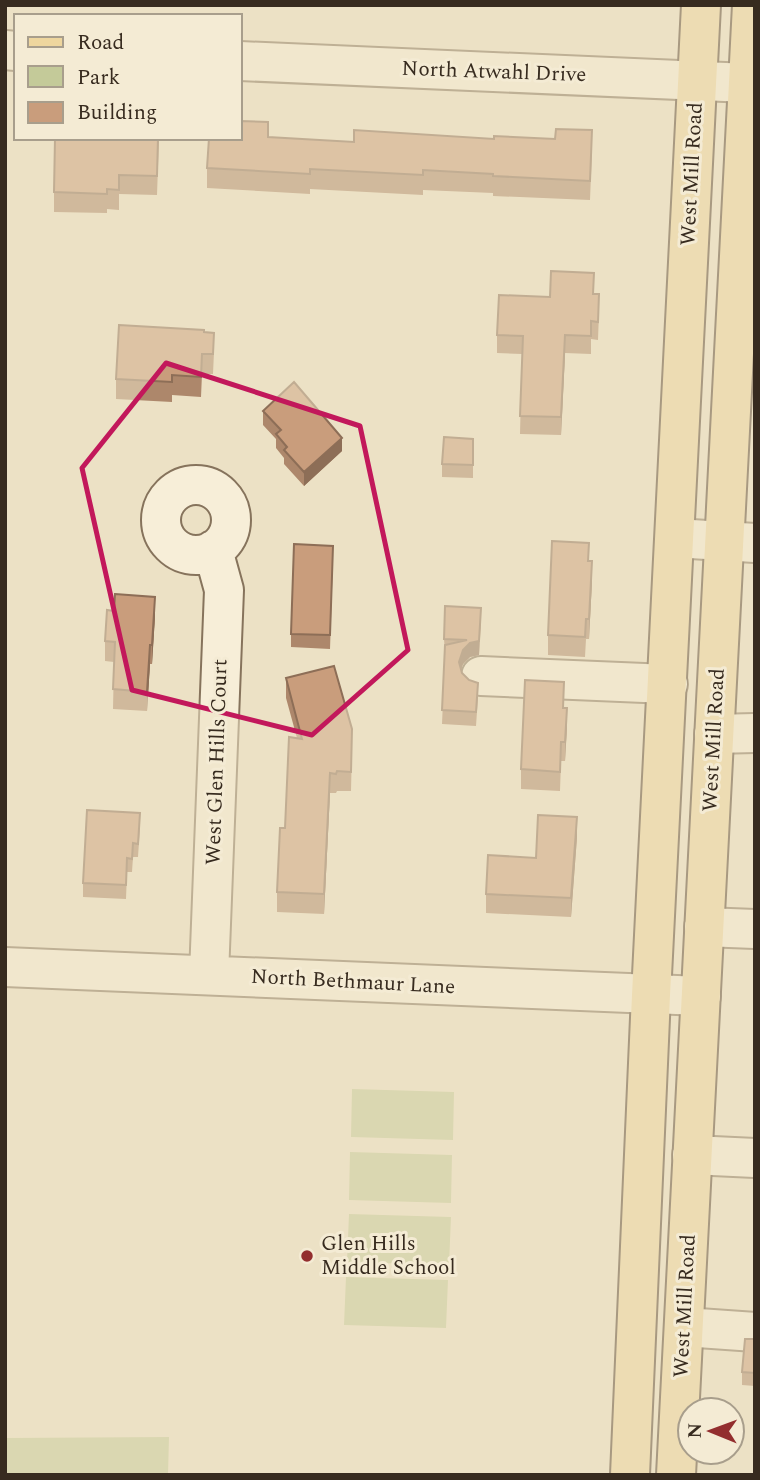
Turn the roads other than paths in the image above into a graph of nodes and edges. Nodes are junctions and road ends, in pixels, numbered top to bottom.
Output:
1 (701, 5) edge
2 (752, 5) edge
3 (242, 61) edge
4 (697, 80) junction
5 (748, 83) junction
6 (747, 241) edge
7 (676, 538) junction
8 (739, 542) edge
9 (213, 550) dead end
10 (481, 676) dead end
11 (668, 684) junction
12 (755, 733) edge
13 (714, 734) junction
14 (704, 927) junction
15 (755, 929) edge
16 (5, 967) edge
17 (209, 975) junction
18 (651, 995) junction
19 (701, 996) junction
20 (692, 1155) junction
21 (755, 1158) edge
22 (684, 1327) junction
23 (755, 1332) edge
24 (630, 1475) edge
25 (676, 1475) edge

1 - 4 main road, West Mill Road
2 - 5 main road, West Mill Road
3 - 4 street, North Atwahl Drive
4 - 5 street, North Atwahl Drive
4 - 7 main road, West Mill Road
5 - 6 main road, West Mill Road
6 - 8 main road, West Mill Road
7 - 8 street
7 - 11 main road, West Mill Road
8 - 13 main road, West Mill Road
9 - 17 street, West Glen Hills Court
10 - 11 street
11 - 18 main road, West Mill Road
12 - 13 street
13 - 14 main road, West Mill Road
14 - 15 street
14 - 19 main road, West Mill Road
16 - 17 street, North Bethmaur Lane
17 - 18 street, North Bethmaur Lane
18 - 19 street, North Bethmaur Lane
18 - 24 main road, West Mill Road
19 - 20 main road, West Mill Road
20 - 21 street
20 - 22 main road, West Mill Road
22 - 23 street
22 - 25 main road, West Mill Road

